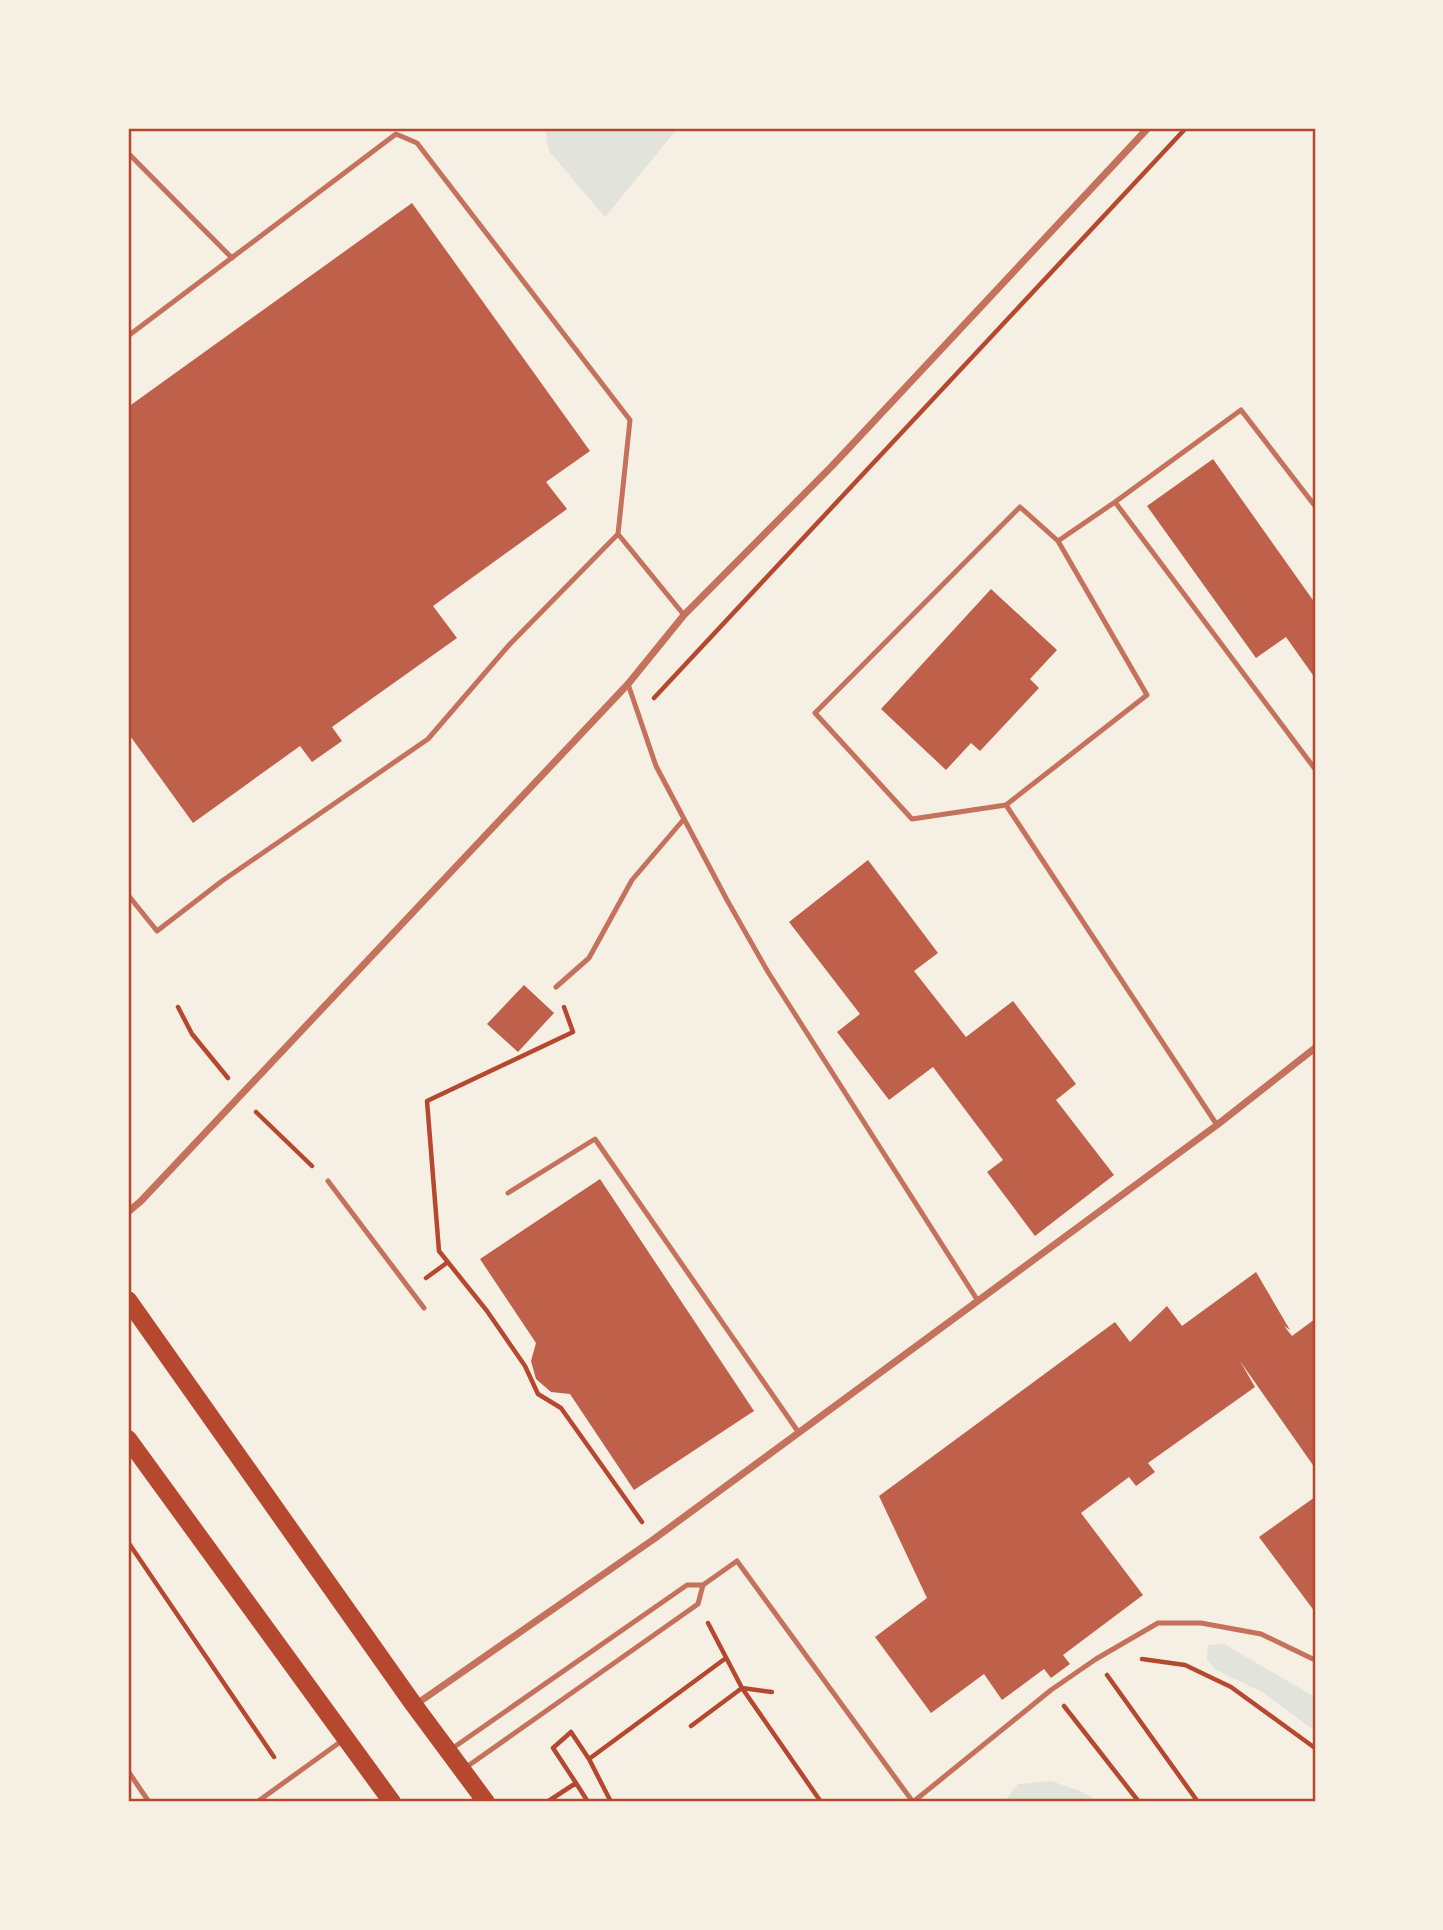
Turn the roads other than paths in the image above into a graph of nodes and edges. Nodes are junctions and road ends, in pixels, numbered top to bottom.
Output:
1 (1148, 128) edge
2 (128, 153) edge
3 (232, 258) junction
4 (128, 336) edge
5 (1115, 502) junction
6 (1315, 506) edge
7 (618, 534) junction
8 (1058, 541) junction
9 (684, 615) junction
10 (628, 684) junction
11 (1315, 769) edge
12 (1006, 805) junction
13 (684, 819) junction
14 (128, 895) edge
15 (556, 987) road end
16 (1315, 1048) edge
17 (1217, 1125) junction
18 (328, 1181) dead end
19 (508, 1193) dead end
20 (128, 1212) edge
21 (128, 1300) edge
22 (978, 1301) junction
23 (424, 1308) dead end
24 (799, 1433) junction
25 (128, 1438) edge
26 (703, 1585) junction
27 (1315, 1660) edge
28 (414, 1706) junction
29 (345, 1738) junction
30 (447, 1751) junction
31 (463, 1769) junction
32 (128, 1771) edge
33 (149, 1802) edge
34 (257, 1802) edge
35 (392, 1802) edge
36 (486, 1802) edge
37 (913, 1802) edge

1 - 9 street
2 - 3 lane
3 - 4 lane
3 - 7 lane
5 - 6 lane
5 - 8 lane
5 - 11 lane
7 - 9 lane
7 - 14 lane
8 - 12 lane
8 - 12 lane
9 - 10 street
10 - 13 lane
10 - 20 street
12 - 17 lane
13 - 15 lane
13 - 22 lane
16 - 17 street
17 - 22 street
18 - 23 lane
19 - 24 lane
21 - 28 main road
22 - 24 street
24 - 28 street
25 - 29 main road
26 - 30 lane
26 - 31 lane
26 - 37 lane
27 - 37 lane
28 - 30 main road
29 - 34 lane
29 - 35 main road
30 - 31 main road
31 - 36 main road
32 - 33 lane

